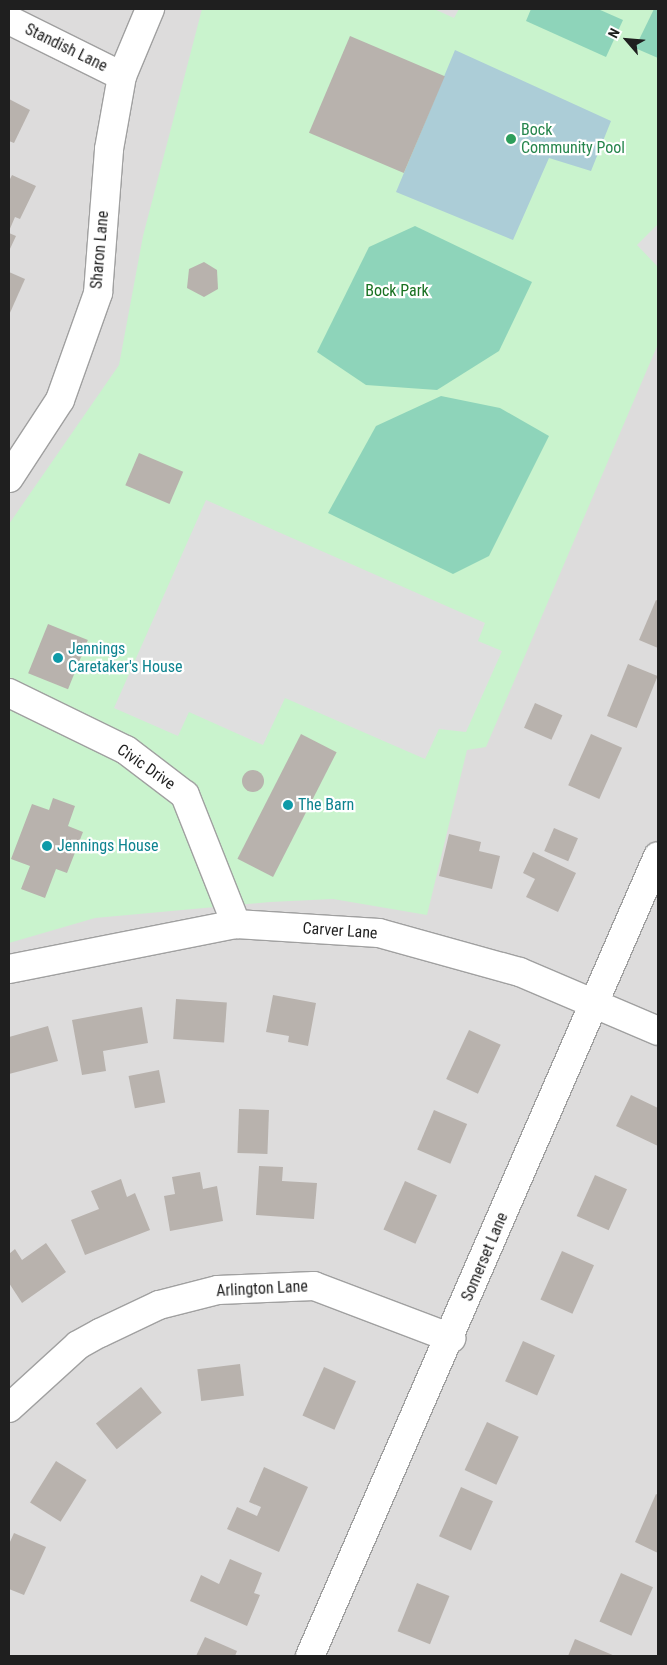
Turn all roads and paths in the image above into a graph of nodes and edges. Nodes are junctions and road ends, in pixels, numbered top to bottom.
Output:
1 (150, 9) edge
2 (9, 20) edge
3 (122, 76) junction
4 (9, 478) edge
5 (9, 693) edge
6 (658, 856) edge
7 (236, 924) junction
8 (9, 969) edge
9 (594, 1003) junction
10 (658, 1031) edge
11 (451, 1338) junction
12 (9, 1408) edge
13 (310, 1656) edge

1 - 3 street, Sharon Lane
2 - 3 street, Standish Lane
3 - 4 street, Sharon Lane
5 - 7 street, Civic Drive
6 - 9 street, Somerset Lane
7 - 8 street, Carver Lane
7 - 9 street, Carver Lane
9 - 10 street, Carver Lane
9 - 11 street, Somerset Lane
11 - 12 street, Arlington Lane
11 - 13 street, Somerset Lane

